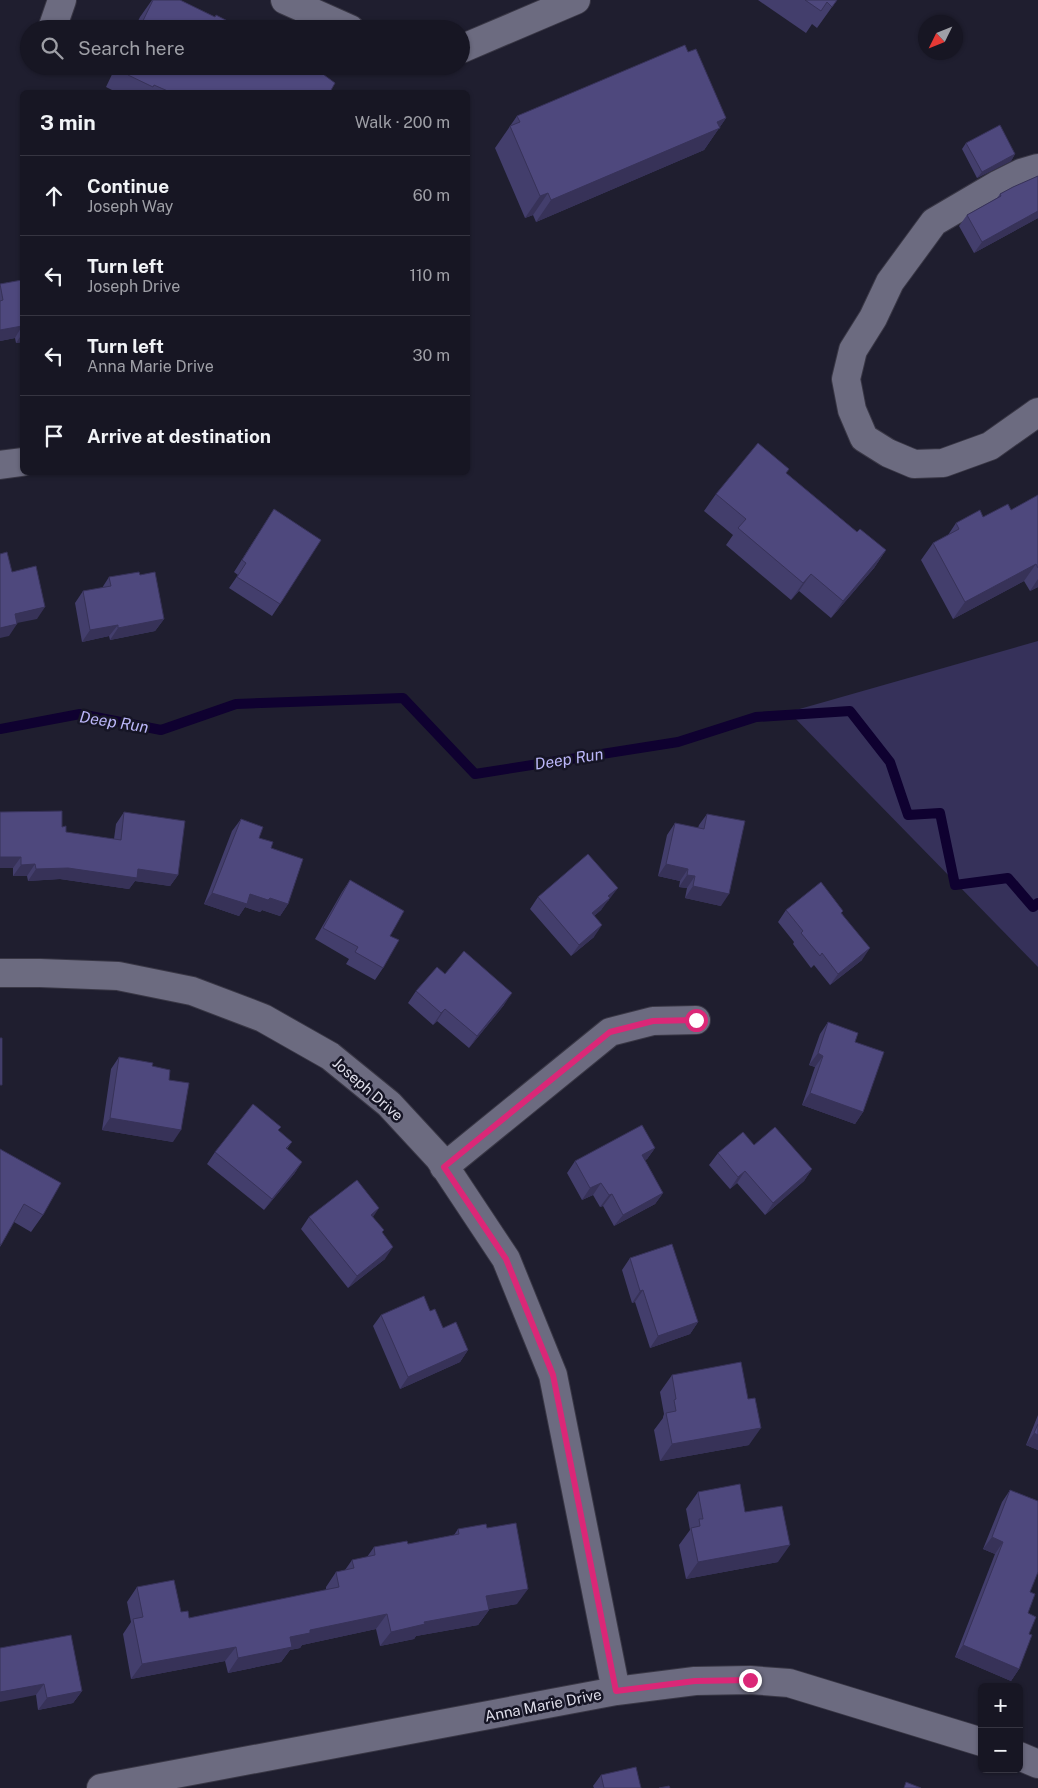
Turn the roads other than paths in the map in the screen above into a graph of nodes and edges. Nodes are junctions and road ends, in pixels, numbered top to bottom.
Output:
1 (62, 0) edge
2 (285, 0) edge
3 (576, 0) edge
4 (55, 20) edge
5 (330, 20) edge
6 (470, 45) edge
7 (1038, 168) edge
8 (1038, 412) edge
9 (20, 462) edge
10 (0, 465) edge
11 (0, 973) edge
12 (696, 1020) dead end
13 (444, 1167) junction
14 (616, 1691) junction
15 (978, 1741) edge
16 (1023, 1758) edge
17 (1038, 1764) edge
18 (101, 1788) edge

1 - 4 street
2 - 5 street
3 - 6 street
7 - 8 street
9 - 10 street
11 - 13 street, Joseph Drive
12 - 13 street
13 - 14 street, Joseph Drive
14 - 15 street, Anna Marie Drive
14 - 18 street, Anna Marie Drive
16 - 17 street

